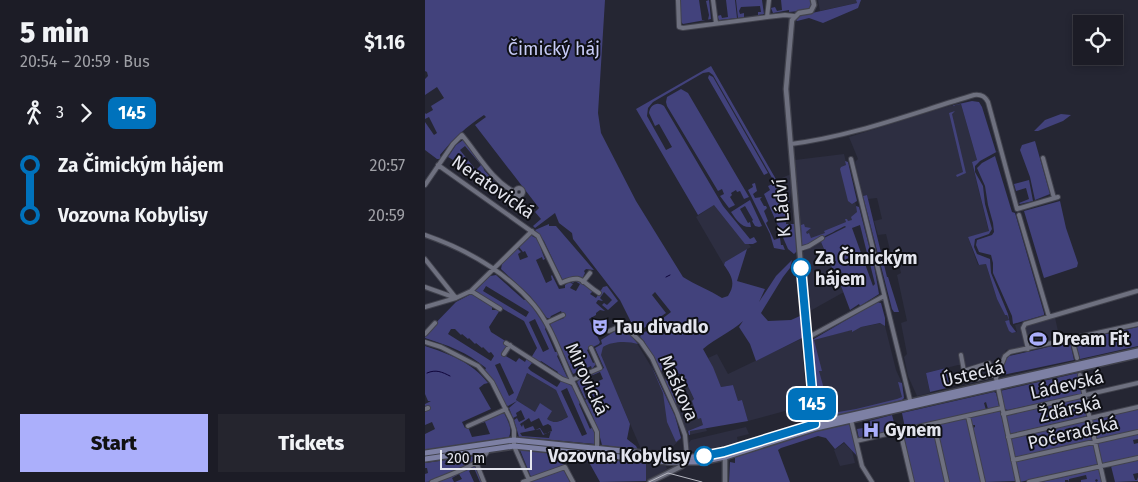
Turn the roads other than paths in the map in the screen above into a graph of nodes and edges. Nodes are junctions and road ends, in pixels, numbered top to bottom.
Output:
1 (679, 0) edge
2 (713, 0) edge
3 (769, 0) edge
4 (813, 0) edge
5 (793, 16) junction
6 (767, 17) junction
7 (716, 23) junction
8 (791, 144) junction
9 (1043, 158) dead end
10 (851, 159) dead end
11 (438, 165) junction
12 (425, 185) edge
13 (515, 192) dead end
14 (1019, 214) dead end
15 (531, 231) junction
16 (425, 236) edge
17 (822, 238) dead end
18 (799, 249) junction
19 (425, 259) edge
20 (493, 269) junction
21 (590, 273) dead end
22 (583, 282) junction
23 (1133, 285) dead end
24 (425, 287) edge
25 (471, 291) junction
26 (1136, 291) edge
27 (599, 293) dead end
28 (884, 296) junction
29 (456, 298) junction
30 (425, 307) edge
31 (500, 309) dead end
32 (563, 315) dead end
33 (1049, 317) junction
34 (435, 323) dead end
35 (546, 323) junction
36 (1138, 324) edge
37 (609, 331) dead end
38 (425, 334) edge
39 (807, 338) junction
40 (1072, 339) junction
41 (425, 342) edge
42 (591, 348) dead end
43 (1028, 349) junction
44 (1138, 350) edge
45 (504, 354) dead end
46 (961, 355) dead end
47 (1138, 355) edge
48 (1077, 358) dead end
49 (973, 368) junction
50 (1080, 375) dead end
51 (995, 380) junction
52 (573, 382) junction
53 (1138, 383) edge
54 (1085, 395) junction
55 (911, 404) junction
56 (1002, 408) junction
57 (1138, 408) edge
58 (506, 409) junction
59 (1003, 414) junction
60 (968, 416) junction
61 (1090, 418) junction
62 (851, 420) junction
63 (934, 424) junction
64 (468, 426) dead end
65 (815, 426) junction
66 (900, 431) junction
67 (1138, 432) edge
68 (1008, 437) junction
69 (856, 441) junction
70 (1095, 442) junction
71 (514, 443) junction
72 (487, 447) junction
73 (597, 448) junction
74 (425, 454) edge
75 (724, 454) junction
76 (1138, 458) edge
77 (425, 459) edge
78 (687, 460) junction
79 (1013, 460) junction
80 (476, 462) junction
81 (1100, 466) junction
82 (529, 480) junction
83 (432, 482) edge
84 (484, 482) edge
85 (523, 482) edge
86 (573, 482) edge
87 (650, 482) edge
88 (725, 482) edge
89 (872, 482) edge
90 (912, 482) edge
91 (947, 482) edge
92 (983, 482) edge
93 (1018, 482) edge
94 (1029, 482) edge
95 (1104, 482) edge

1 - 7 street
2 - 7 street
3 - 6 street
4 - 5 street
5 - 6 street
5 - 8 street, K Ládví
6 - 7 street
8 - 9 street
8 - 18 street, K Ládví
10 - 28 street
11 - 12 street
11 - 13 street
11 - 15 street, Neratovická
14 - 33 street
15 - 20 street
15 - 22 street, Neratovická
16 - 20 street, Mirovická
17 - 18 street
18 - 39 street, K Ládví
19 - 29 street
20 - 25 street
20 - 35 street, Mirovická
21 - 22 street
22 - 27 street
23 - 26 street
24 - 29 street
25 - 29 street
25 - 31 street
26 - 33 street
28 - 39 street
28 - 55 street
29 - 30 street
32 - 35 street
33 - 43 street
34 - 38 street
35 - 52 street, Mirovická
36 - 40 street
37 - 78 street, Maškova
39 - 65 street, K Ládví
40 - 43 street
40 - 48 street
41 - 58 street
42 - 52 street
43 - 51 street
44 - 51 main road, Ústecká
45 - 52 street
46 - 49 street
47 - 51 main road, Ústecká
49 - 51 street
49 - 51 street
50 - 54 street
51 - 55 main road, Ústecká
51 - 56 street
52 - 73 street, Mirovická
53 - 54 street, Ládevská
54 - 59 street, Ládevská
54 - 61 street
55 - 62 main road, Ústecká
55 - 65 main road, Ústecká
56 - 59 street
56 - 60 street
57 - 61 street, Žďárská
58 - 64 street
58 - 71 street
59 - 68 street
60 - 63 street
60 - 92 street
61 - 68 street, Žďárská
61 - 70 street
62 - 65 main road, Ústecká
62 - 69 street
63 - 66 street
63 - 91 street
65 - 75 main road
66 - 69 street
66 - 90 street
67 - 70 street, Počeradská
68 - 79 street
69 - 89 street
70 - 79 street, Počeradská
70 - 81 street
71 - 72 main road
71 - 73 main road
71 - 78 main road
71 - 82 street
72 - 74 main road
72 - 77 main road
72 - 80 street
73 - 78 main road
75 - 78 main road
75 - 88 street
76 - 81 street
78 - 87 street
79 - 93 street
80 - 83 street
80 - 84 street
81 - 94 street
81 - 95 street
82 - 85 street
82 - 86 street

